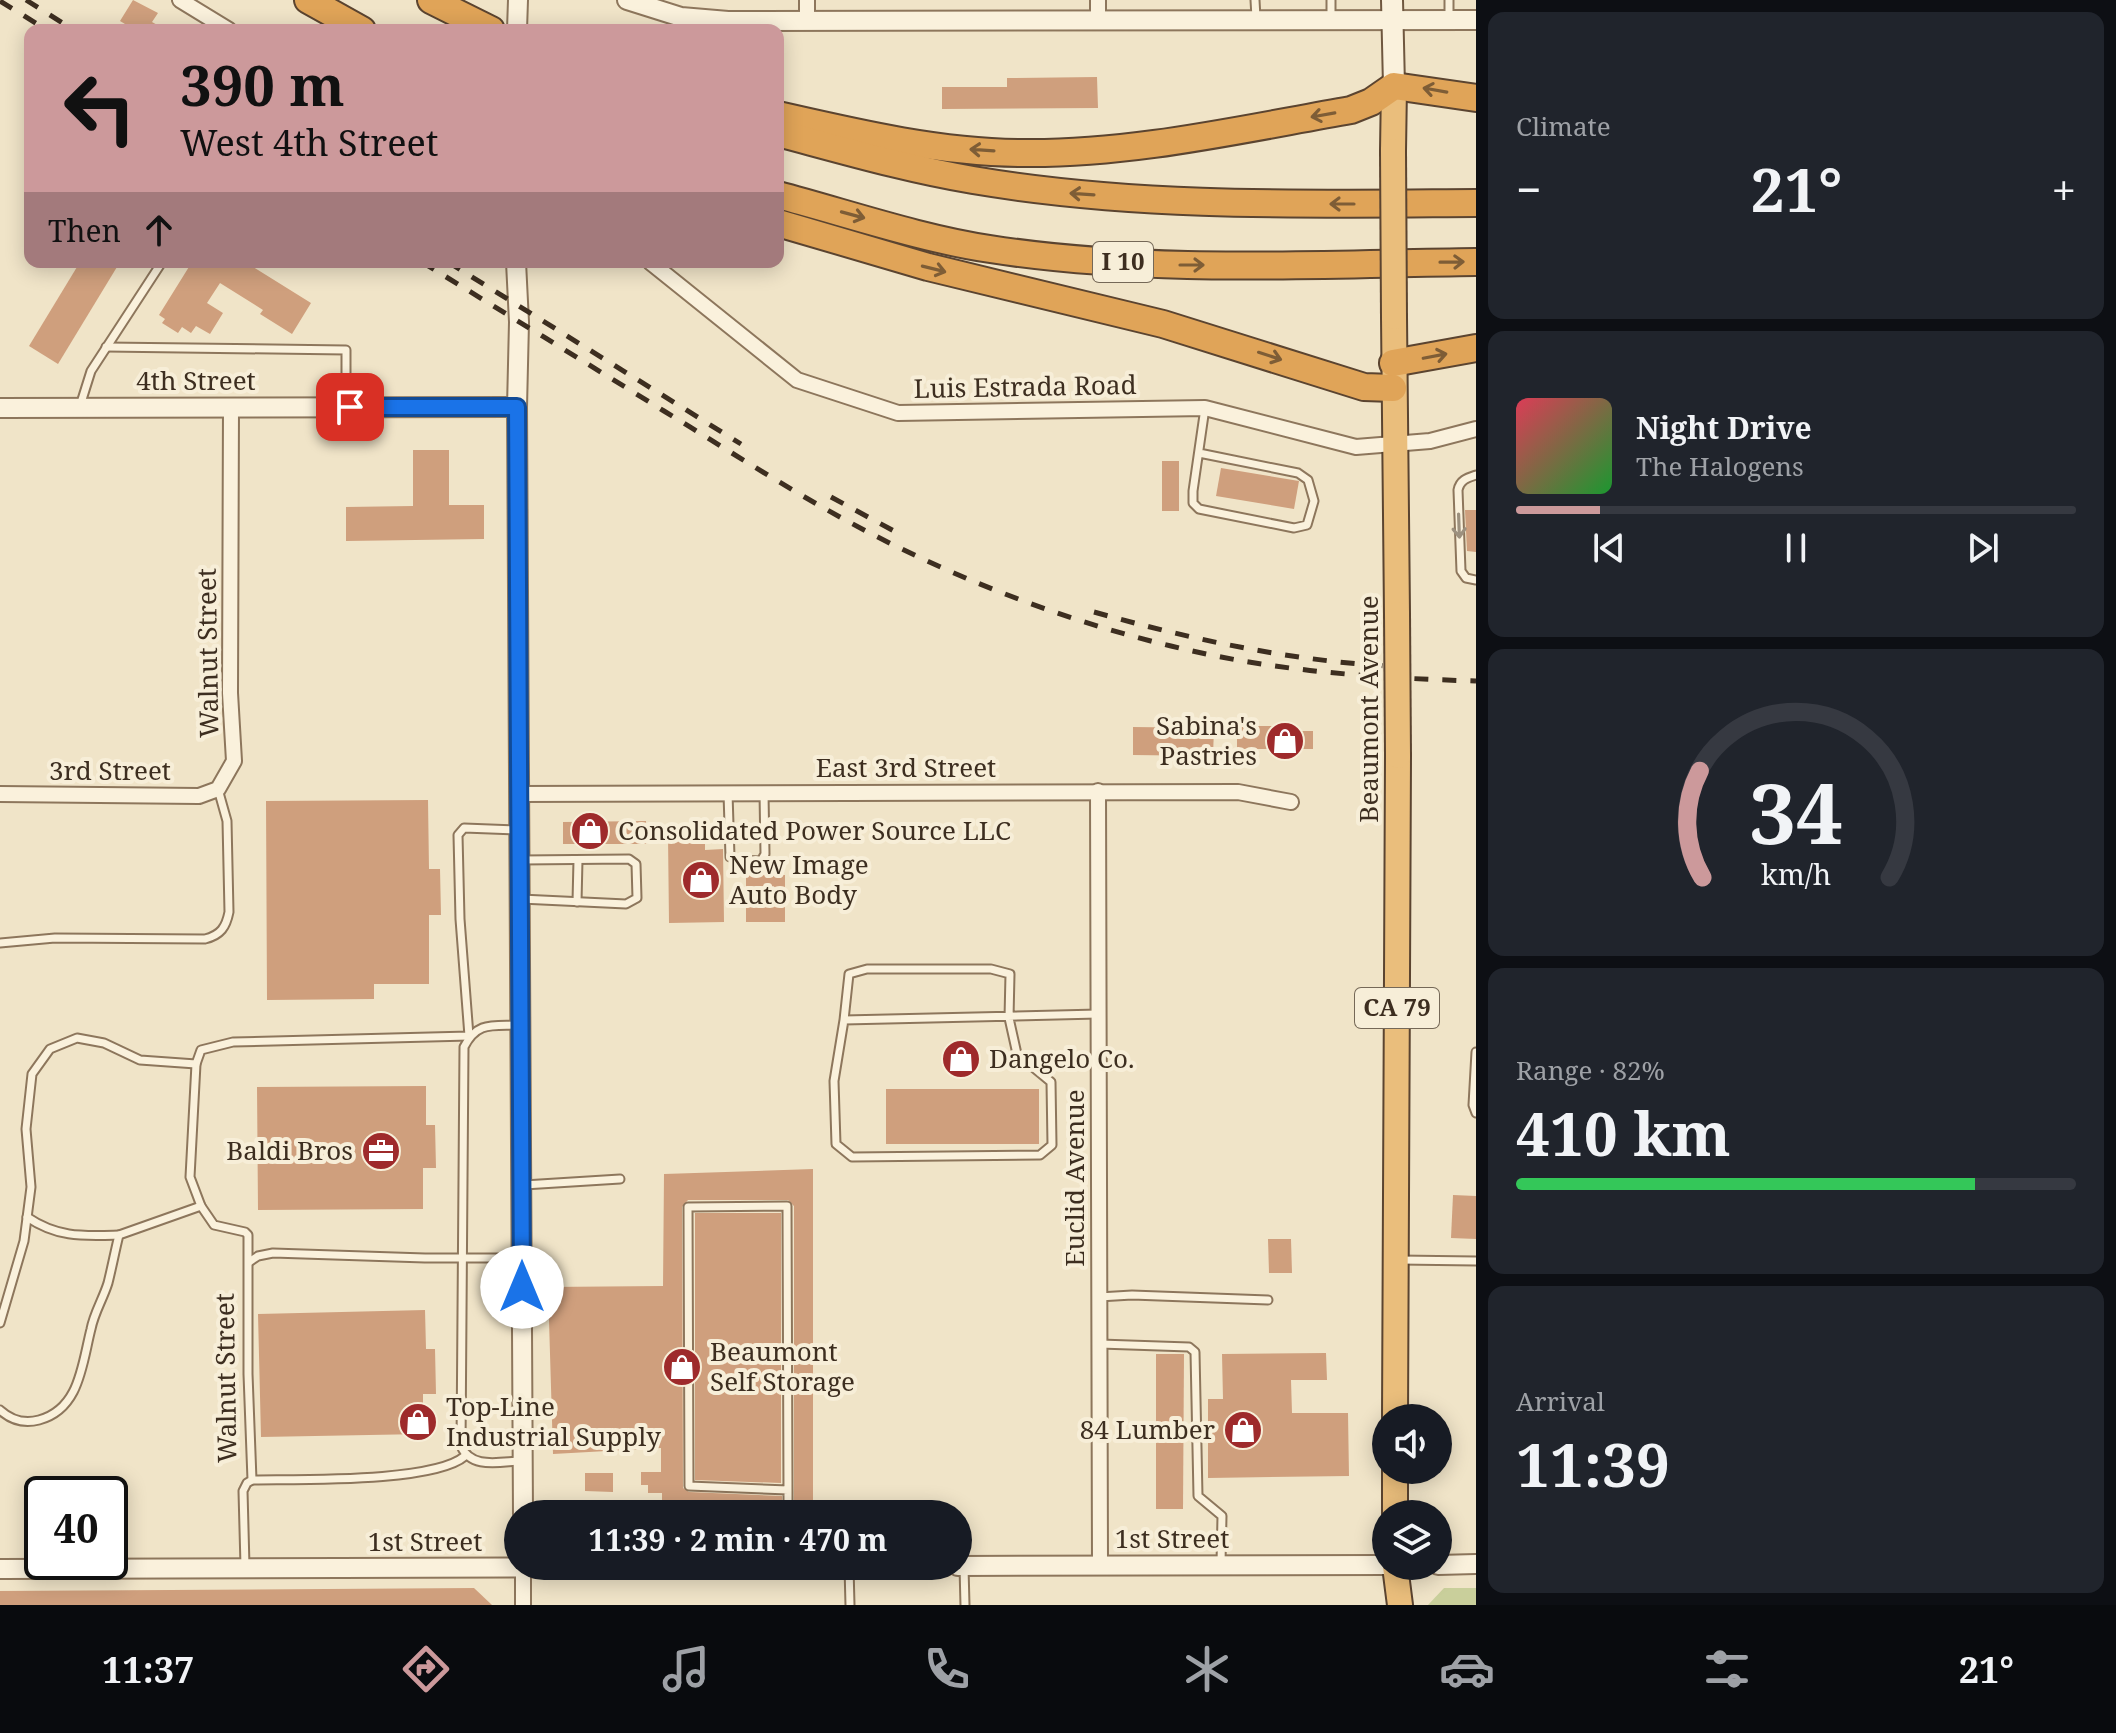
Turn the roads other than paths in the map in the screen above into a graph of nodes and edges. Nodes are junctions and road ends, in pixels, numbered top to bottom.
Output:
1 (180, 0) edge
2 (308, 0) edge
3 (431, 0) edge
4 (518, 0) edge
5 (627, 0) edge
6 (807, 0) edge
7 (1098, 0) edge
8 (1255, 0) edge
9 (1331, 0) edge
10 (1449, 0) edge
11 (1392, 10) edge
12 (1098, 20) junction
13 (1256, 20) junction
14 (1331, 20) junction
15 (1449, 20) junction
16 (1476, 20) edge
17 (807, 21) junction
18 (219, 24) edge
19 (351, 24) edge
20 (480, 24) edge
21 (517, 24) edge
22 (1394, 86) junction
23 (1476, 98) edge
24 (784, 116) edge
25 (784, 135) edge
26 (784, 197) edge
27 (1476, 203) edge
28 (784, 225) edge
29 (1476, 262) edge
30 (158, 268) edge
31 (516, 268) edge
32 (658, 268) edge
33 (106, 347) junction
34 (1476, 348) edge
35 (1393, 375) junction
36 (231, 407) junction
37 (346, 407) junction
38 (517, 407) junction
39 (0, 408) edge
40 (79, 408) junction
41 (1205, 408) junction
42 (1476, 429) edge
43 (1395, 445) junction
44 (1199, 453) junction
45 (1476, 475) edge
46 (1475, 580) edge
47 (218, 789) junction
48 (1098, 791) junction
49 (728, 793) junction
50 (764, 793) junction
51 (0, 794) edge
52 (520, 794) junction
53 (1291, 802) dead end
54 (520, 830) junction
55 (521, 860) junction
56 (578, 860) junction
57 (521, 899) junction
58 (577, 902) junction
59 (0, 943) edge
60 (1098, 1014) junction
61 (1009, 1018) junction
62 (844, 1020) junction
63 (521, 1025) junction
64 (469, 1036) junction
65 (1476, 1052) edge
66 (196, 1064) junction
67 (1476, 1113) edge
68 (620, 1179) dead end
69 (521, 1185) junction
70 (201, 1206) junction
71 (27, 1217) junction
72 (119, 1235) junction
73 (462, 1257) junction
74 (522, 1258) junction
75 (1397, 1260) junction
76 (1476, 1261) edge
77 (249, 1262) junction
78 (1099, 1297) junction
79 (1268, 1300) dead end
80 (0, 1323) edge
81 (1099, 1344) junction
82 (1395, 1404) edge
83 (0, 1410) edge
84 (465, 1456) junction
85 (523, 1461) junction
86 (252, 1480) junction
87 (788, 1490) junction
88 (523, 1500) edge
89 (788, 1500) edge
90 (1476, 1564) edge
91 (1100, 1565) junction
92 (1221, 1565) junction
93 (1372, 1565) edge
94 (1452, 1565) edge
95 (972, 1566) edge
96 (504, 1567) edge
97 (245, 1568) junction
98 (0, 1569) edge
99 (523, 1580) edge
100 (849, 1580) edge
101 (959, 1580) edge
102 (1393, 1580) edge
103 (1397, 1580) edge
104 (523, 1605) edge
105 (850, 1605) edge
106 (965, 1605) edge
107 (1390, 1605) edge
108 (1400, 1605) edge

1 - 18 street
2 - 19 highway
3 - 20 highway
4 - 21 street
5 - 17 street
6 - 17 street
7 - 12 street
8 - 13 lane
9 - 14 lane
10 - 15 lane
11 - 14 street
11 - 15 street
11 - 22 main road, Beaumont Avenue
12 - 13 street
12 - 17 street
13 - 14 street
15 - 16 street
23 -> 22 highway
22 -> 24 highway
22 - 35 highway, Beaumont Avenue / CA 79, bridge
27 -> 25 highway
26 -> 29 highway, I 10
28 -> 35 highway
30 - 33 lane
31 - 38 street
32 - 41 street, Luis Estrada Road
33 - 37 lane
33 - 40 lane
35 -> 34 highway
35 - 43 highway, Beaumont Avenue / CA 79
36 - 37 street, 4th Street
36 - 40 street, 4th Street
36 - 47 street, Walnut Street
37 - 38 street, 4th Street
38 - 52 street
39 - 40 street, 4th Street
41 - 43 street, Luis Estrada Road
41 - 44 lane
42 - 43 street, Luis Estrada Road
43 - 75 highway, Beaumont Avenue / CA 79, bridge
44 - 44 lane
45 -> 46 lane
47 - 51 street, 3rd Street
47 - 59 lane
48 - 50 street, East 3rd Street
48 - 53 street, East 3rd Street
48 - 60 street, Euclid Avenue
49 - 50 street, East 3rd Street
49 - 50 lane
49 - 52 street, East 3rd Street
52 - 54 street
54 - 55 street
54 - 64 lane
55 - 56 lane
55 - 57 street
56 - 58 lane
56 - 58 lane
57 - 58 lane
57 - 63 street
60 - 61 lane
60 - 78 street, Euclid Avenue
61 - 62 lane
61 - 62 lane
61 - 62 lane
63 - 64 lane
63 - 69 street
64 - 66 lane
64 - 73 lane
65 - 67 lane
66 - 70 lane
66 - 71 lane
68 - 69 lane
69 - 74 street
70 - 72 lane
70 - 77 lane, Walnut Street
71 - 72 lane
71 - 80 lane
72 - 83 lane
73 - 74 lane
73 - 77 lane
73 - 84 lane
74 - 85 street
75 - 76 lane
75 - 82 highway, Beaumont Avenue / CA 79
77 - 86 lane, Walnut Street
78 - 79 lane
78 - 81 street, Euclid Avenue
81 - 91 street, Euclid Avenue
81 - 92 lane
84 - 85 lane
84 - 86 lane
85 - 88 street
86 - 97 lane, Walnut Street
87 - 87 lane
87 - 89 lane
90 - 94 street
91 - 92 street, 1st Street
91 - 95 street, 1st Street
92 - 93 street, 1st Street
96 - 97 street, 1st Street
97 - 98 street, 1st Street
99 - 104 street
100 - 105 lane
101 - 106 lane
102 - 107 highway
103 - 108 highway

